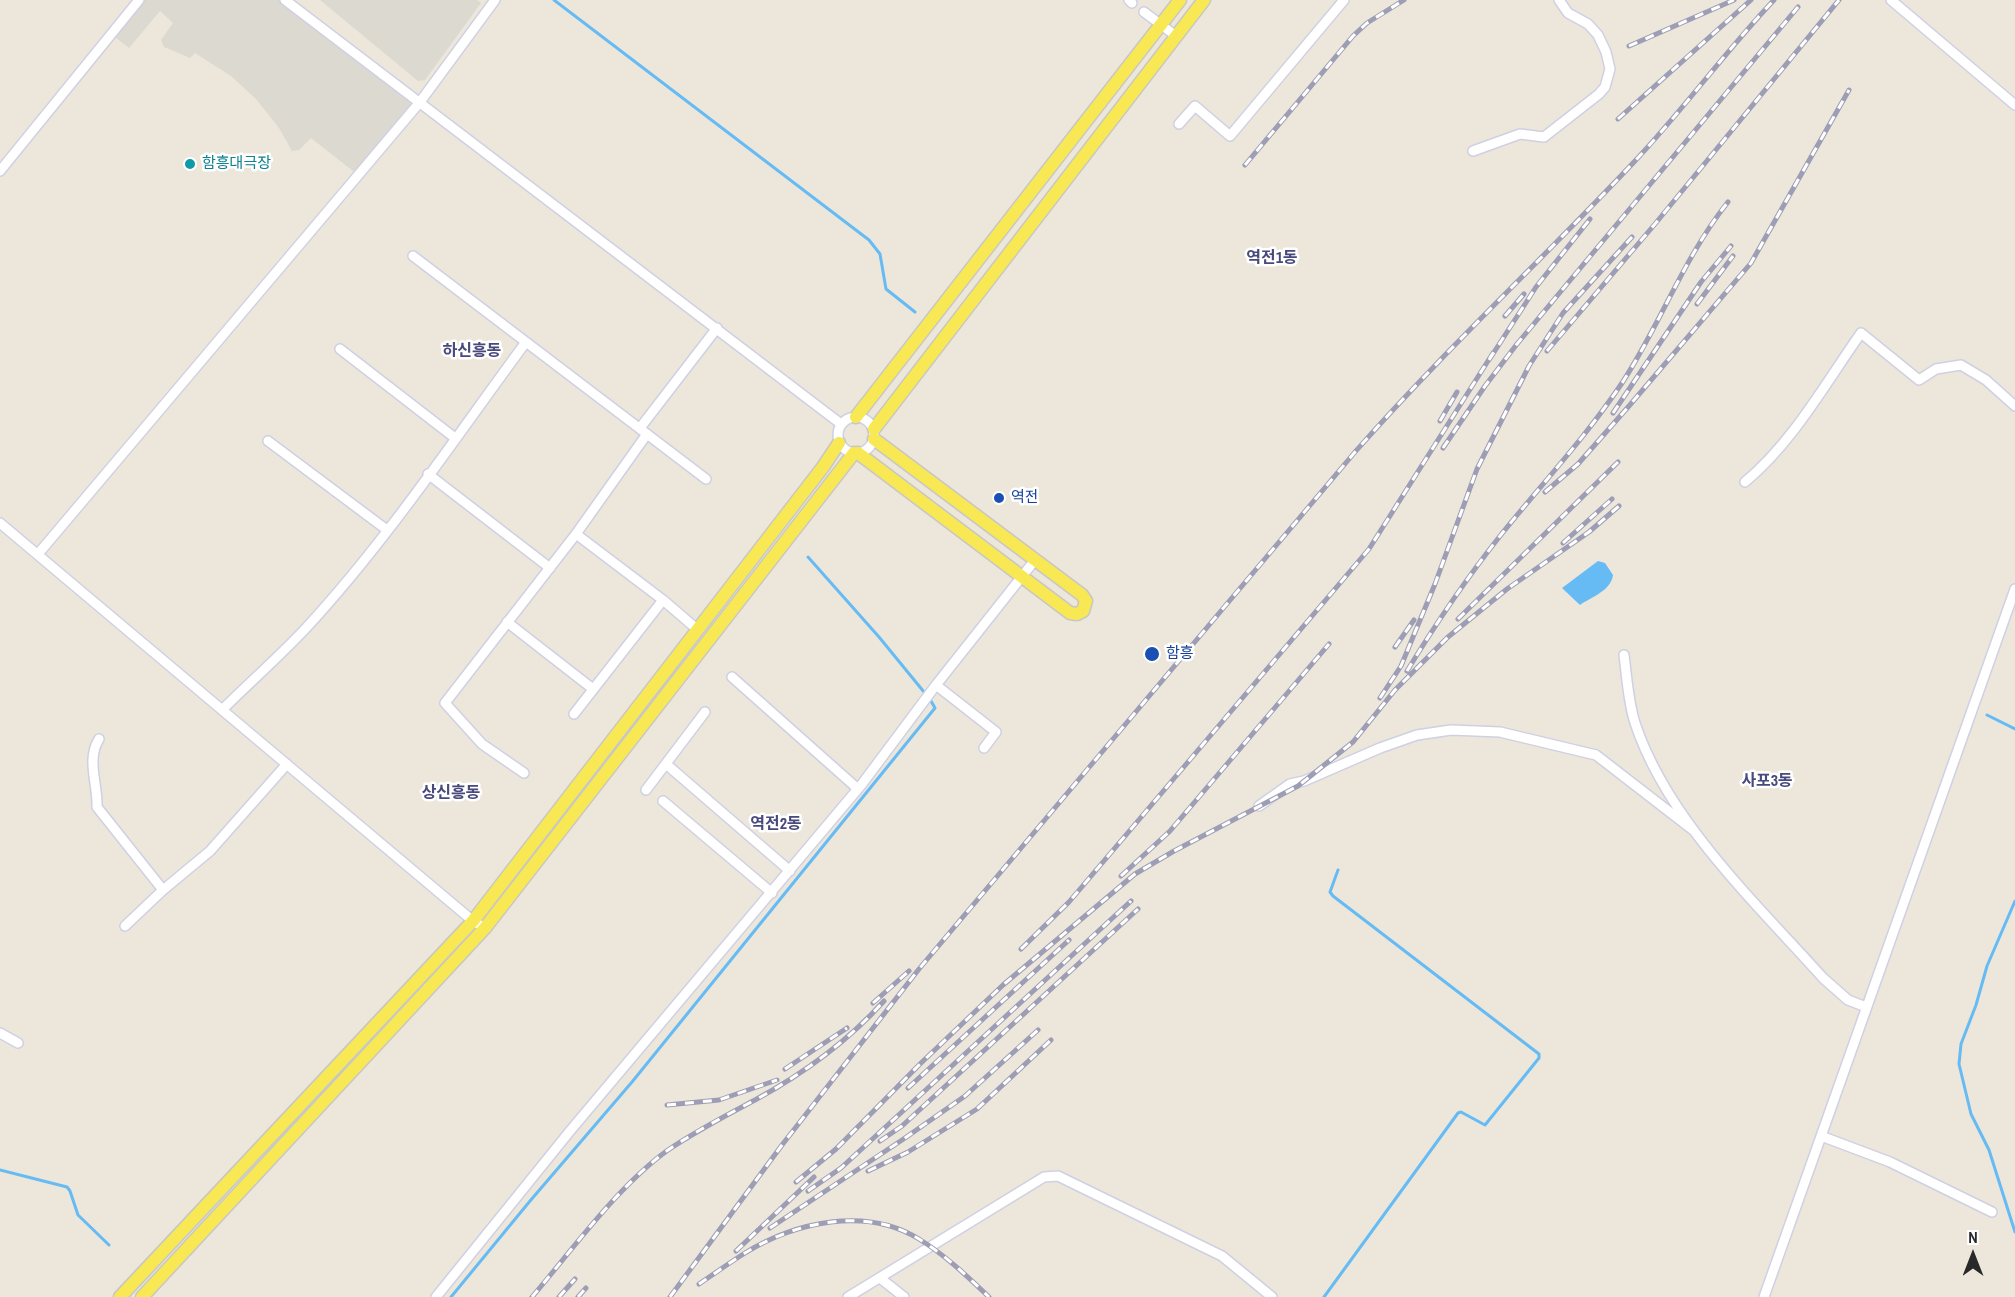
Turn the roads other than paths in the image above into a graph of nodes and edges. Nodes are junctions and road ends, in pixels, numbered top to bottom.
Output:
1 (139, 0) edge
2 (285, 0) edge
3 (495, 0) edge
4 (1179, 0) edge
5 (1204, 0) edge
6 (1344, 0) edge
7 (1559, 0) edge
8 (1891, 0) edge
9 (1144, 12) dead end
10 (1161, 25) junction
11 (1176, 36) junction
12 (420, 102) junction
13 (2015, 105) edge
14 (1179, 124) dead end
15 (1473, 151) dead end
16 (0, 171) edge
17 (414, 256) dead end
18 (717, 328) junction
19 (526, 342) junction
20 (340, 349) dead end
21 (2015, 406) edge
22 (856, 417) junction
23 (841, 424) junction
24 (643, 431) junction
25 (874, 434) junction
26 (455, 438) junction
27 (268, 441) dead end
28 (838, 442) junction
29 (856, 453) junction
30 (428, 474) junction
31 (706, 479) dead end
32 (1745, 482) dead end
33 (0, 523) edge
34 (387, 530) junction
35 (576, 534) junction
36 (38, 554) junction
37 (1035, 560) junction
38 (550, 568) junction
39 (1022, 577) junction
40 (2015, 589) edge
41 (663, 600) junction
42 (507, 622) junction
43 (698, 630) junction
44 (1624, 655) dead end
45 (732, 677) dead end
46 (936, 685) junction
47 (593, 689) junction
48 (222, 710) junction
49 (705, 712) dead end
50 (574, 714) dead end
51 (99, 739) dead end
52 (984, 748) dead end
53 (286, 764) junction
54 (666, 764) junction
55 (524, 773) dead end
56 (858, 789) junction
57 (646, 790) dead end
58 (663, 801) dead end
59 (1259, 806) dead end
60 (1693, 830) junction
61 (790, 871) junction
62 (163, 890) junction
63 (772, 893) junction
64 (473, 921) junction
65 (125, 926) dead end
66 (485, 928) junction
67 (1866, 1007) junction
68 (0, 1033) edge
69 (18, 1043) dead end
70 (1821, 1136) junction
71 (1992, 1212) dead end
72 (880, 1278) junction
73 (120, 1297) edge
74 (142, 1297) edge
75 (436, 1297) edge
76 (848, 1297) edge
77 (904, 1297) edge
78 (1272, 1297) edge
79 (1764, 1297) edge

1 - 16 street
2 - 12 street
3 - 12 street
4 - 10 main road
5 - 11 main road
6 - 14 street
7 - 15 street
8 - 13 street
9 - 10 street
10 - 11 street
10 - 22 main road
11 - 25 main road
12 - 18 street
12 - 36 street
17 - 19 street
18 - 23 street
18 - 24 street
19 - 24 street
19 - 26 street
20 - 26 street
21 - 32 street
22 - 23 street
22 - 25 street
23 - 28 street
24 - 31 street
24 - 35 street
25 - 29 street
25 - 37 main road
26 - 30 street
27 - 34 street
28 - 29 street
28 - 43 main road
29 - 39 main road
29 - 66 main road
30 - 34 street
30 - 38 street
33 - 36 street
34 - 48 street
35 - 38 street
35 - 41 street
36 - 48 street
37 - 39 street
37 - 39 main road
38 - 42 street
39 - 46 street
40 - 67 street
41 - 43 street
41 - 47 street
42 - 47 street
42 - 55 street
43 - 64 main road
44 - 60 street
45 - 56 street
46 - 52 street
46 - 56 street
47 - 50 street
48 - 53 street
49 - 54 street
51 - 62 street
53 - 62 street
53 - 64 street
54 - 57 street
54 - 61 street
56 - 61 street
58 - 63 street
59 - 60 street
60 - 67 street
61 - 63 street
62 - 65 street
63 - 75 street
64 - 66 street
64 - 73 main road
66 - 74 main road
67 - 70 street
68 - 69 street
70 - 71 street
70 - 79 street
72 - 76 street
72 - 77 street
72 - 78 street

